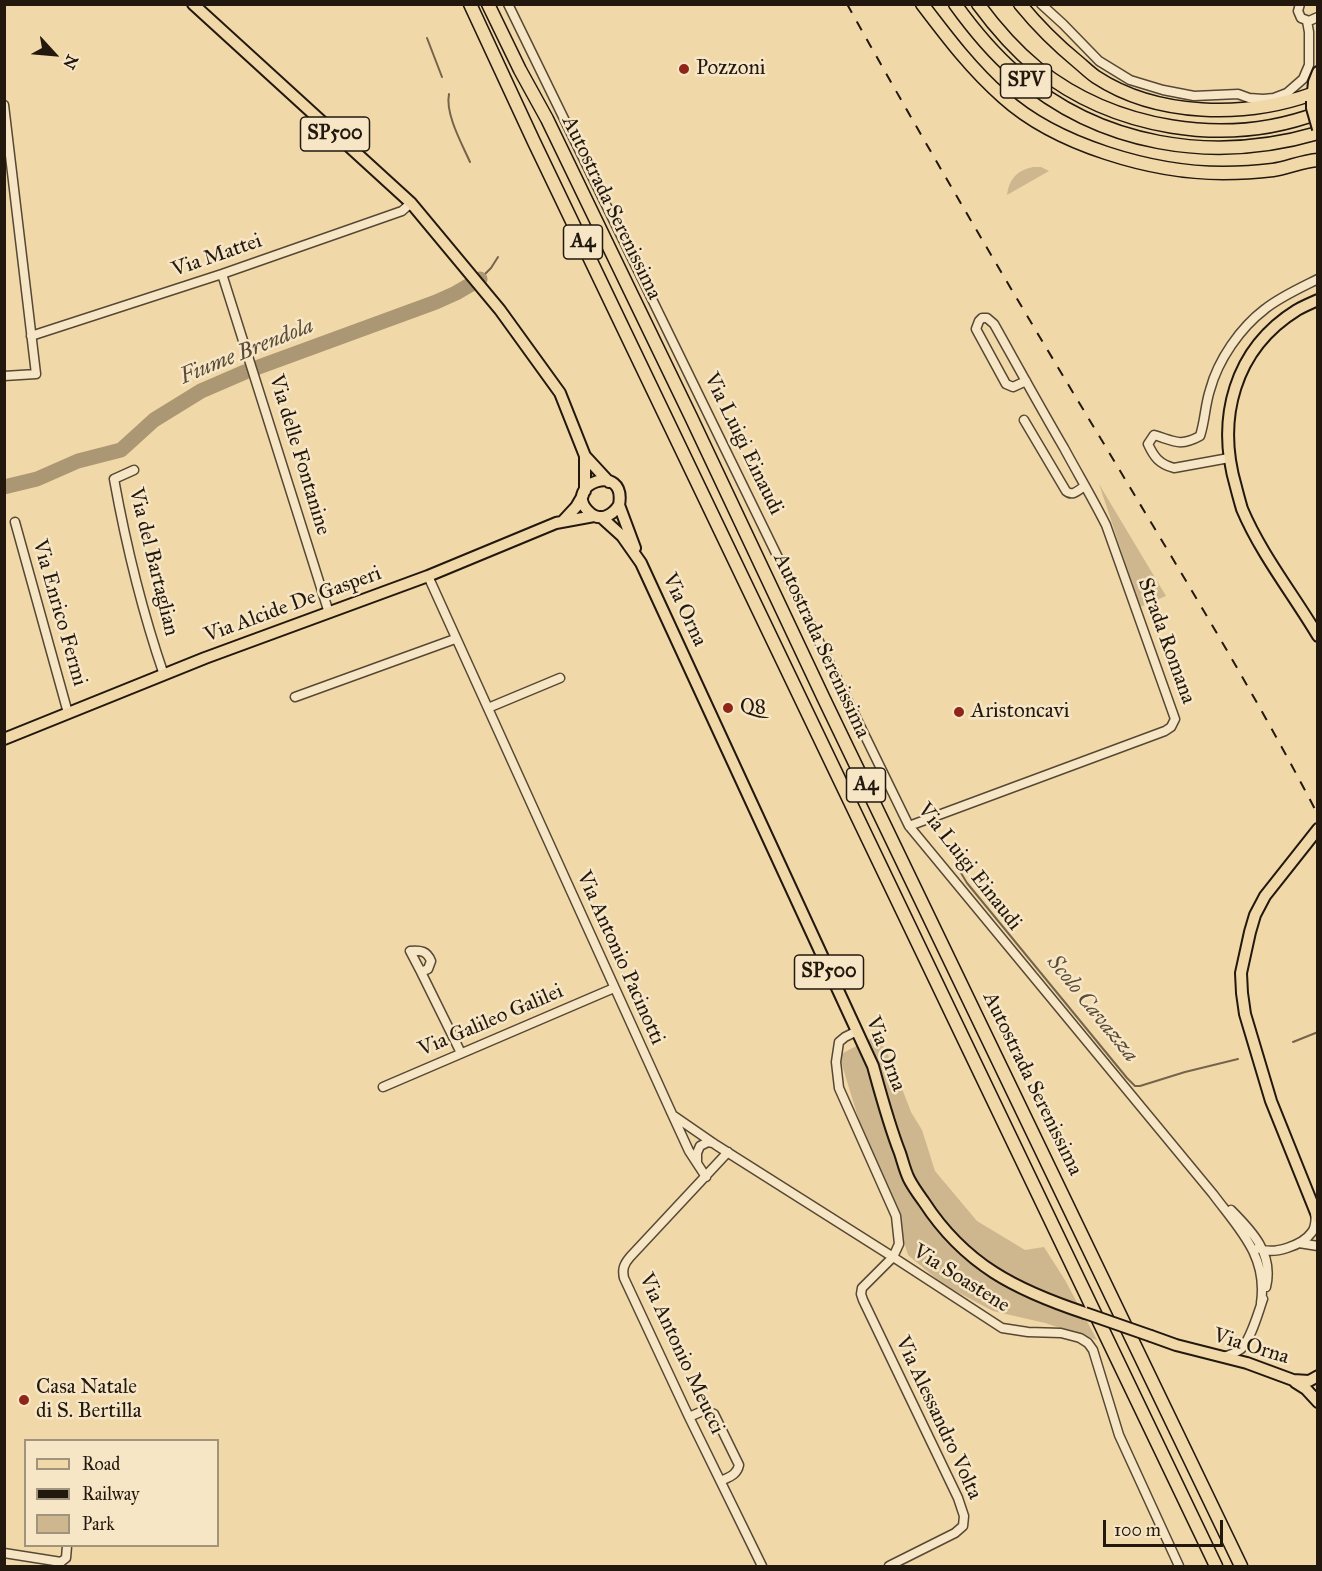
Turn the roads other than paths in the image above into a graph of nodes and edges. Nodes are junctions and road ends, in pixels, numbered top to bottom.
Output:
1 (193, 4) edge
2 (470, 4) edge
3 (488, 4) edge
4 (508, 4) edge
5 (922, 4) edge
6 (955, 4) edge
7 (978, 4) edge
8 (1020, 4) edge
9 (1041, 4) edge
10 (1300, 4) edge
11 (1311, 20) edge
12 (1317, 28) edge
13 (1317, 72) edge
14 (1312, 97) junction
15 (4, 105) edge
16 (1317, 113) edge
17 (1317, 130) edge
18 (1317, 160) edge
19 (411, 203) junction
20 (222, 274) junction
21 (1317, 279) edge
22 (1317, 300) edge
23 (31, 336) junction
24 (4, 376) edge
25 (1026, 381) junction
26 (1024, 420) dead end
27 (585, 456) junction
28 (1229, 458) junction
29 (135, 470) dead end
30 (609, 482) junction
31 (1085, 486) junction
32 (584, 492) junction
33 (619, 506) junction
34 (598, 517) junction
35 (563, 521) junction
36 (15, 522) dead end
37 (641, 563) junction
38 (428, 576) junction
39 (329, 613) junction
40 (1317, 636) edge
41 (455, 639) junction
42 (164, 675) junction
43 (560, 678) dead end
44 (296, 697) dead end
45 (488, 708) junction
46 (68, 713) junction
47 (4, 739) edge
48 (909, 826) junction
49 (1317, 829) edge
50 (421, 972) dead end
51 (614, 988) junction
52 (856, 1030) junction
53 (461, 1053) junction
54 (383, 1087) dead end
55 (672, 1114) junction
56 (716, 1144) junction
57 (728, 1152) junction
58 (697, 1163) junction
59 (706, 1176) junction
60 (1213, 1194) junction
61 (1224, 1209) junction
62 (1316, 1213) edge
63 (1254, 1235) junction
64 (1299, 1243) junction
65 (1317, 1246) edge
66 (1284, 1248) junction
67 (1263, 1251) junction
68 (893, 1257) junction
69 (1268, 1271) junction
70 (1262, 1303) junction
71 (1246, 1343) junction
72 (1222, 1357) junction
73 (1259, 1368) junction
74 (1317, 1376) edge
75 (1293, 1380) junction
76 (1317, 1402) edge
77 (689, 1417) junction
78 (721, 1481) junction
79 (67, 1547) edge
80 (4, 1554) edge
81 (762, 1566) edge
82 (889, 1566) edge
83 (1179, 1566) edge
84 (1216, 1566) edge
85 (1241, 1566) edge

1 - 19 main road, SP500
2 - 84 highway, Autostrada Serenissima / A4
3 - 85 highway, Autostrada Serenissima / A4
4 - 48 street, Via Luigi Einaudi
5 - 18 highway
6 - 17 highway, SPV
7 - 16 highway, SPV
8 - 14 highway
9 - 11 street
10 - 11 street
11 - 12 street
13 - 14 main road
14 - 17 main road, bridge
15 - 23 street
19 - 20 street, Via Mattei
19 - 27 main road, SP500
20 - 23 street, Via Mattei
20 - 39 street, Via delle Fontanine
21 - 28 street
22 - 28 main road
23 - 24 street
25 - 25 street, Strada Romana
25 - 31 street, Strada Romana
26 - 31 street
27 - 30 main road, SP500
27 - 32 main road, SP500
28 - 40 main road
29 - 42 street, Via del Bartaglian
30 - 32 main road
30 - 33 main road, SP500
31 - 48 street, Strada Romana
32 - 34 main road, SP500
32 - 35 main road, Via Alcide De Gasperi
33 - 34 main road
33 - 37 main road, SP500
34 - 35 main road
34 - 37 main road, Via Orna / SP500
35 - 38 main road, Via Alcide De Gasperi
36 - 46 street, Via Enrico Fermi
37 - 52 main road, Via Orna / SP500
38 - 39 main road, Via Alcide De Gasperi
38 - 41 street, Via Antonio Pacinotti
39 - 42 main road, Via Alcide De Gasperi
41 - 44 street
41 - 45 street, Via Antonio Pacinotti
42 - 46 main road, Via Alcide De Gasperi
43 - 45 street
45 - 51 street, Via Antonio Pacinotti
46 - 47 main road, Via Alcide De Gasperi
48 - 60 street, Via Luigi Einaudi
49 - 62 main road
50 - 53 street
51 - 53 street, Via Galileo Galilei
51 - 55 street, Via Antonio Pacinotti
52 - 68 street, Via Soastene
52 - 72 main road, Via Orna / SP500, bridge
53 - 54 street, Via Galileo Galilei
55 - 56 street
55 - 58 street, Via Antonio Pacinotti
56 - 57 street
56 - 58 street
57 - 59 street, Via Antonio Meucci
57 - 68 street
58 - 59 street
59 - 77 street, Via Antonio Meucci
60 - 61 street, Via Luigi Einaudi
60 - 63 street, Via Luigi Einaudi
61 - 67 street, Via Luigi Einaudi
61 - 70 street, Via Luigi Einaudi
62 - 64 street
63 - 66 street, Via Luigi Einaudi
63 - 67 street, Via Luigi Einaudi
64 - 65 street
64 - 66 street
66 - 67 street
66 - 69 street, Via Luigi Einaudi
67 - 69 street, Via Luigi Einaudi
68 - 82 street, Via Alessandro Volta
68 - 83 street, Via Soastene
69 - 70 street, Via Luigi Einaudi
70 - 71 street, Via Luigi Einaudi
71 - 72 street
71 - 73 street
72 - 73 main road, Via Orna
73 - 75 main road, Via Orna
74 - 75 main road, Via Orna
75 - 76 main road, Via Orna
77 - 78 street, Via Antonio Meucci
77 - 78 street
78 - 81 street, Via Antonio Meucci
79 - 80 street

